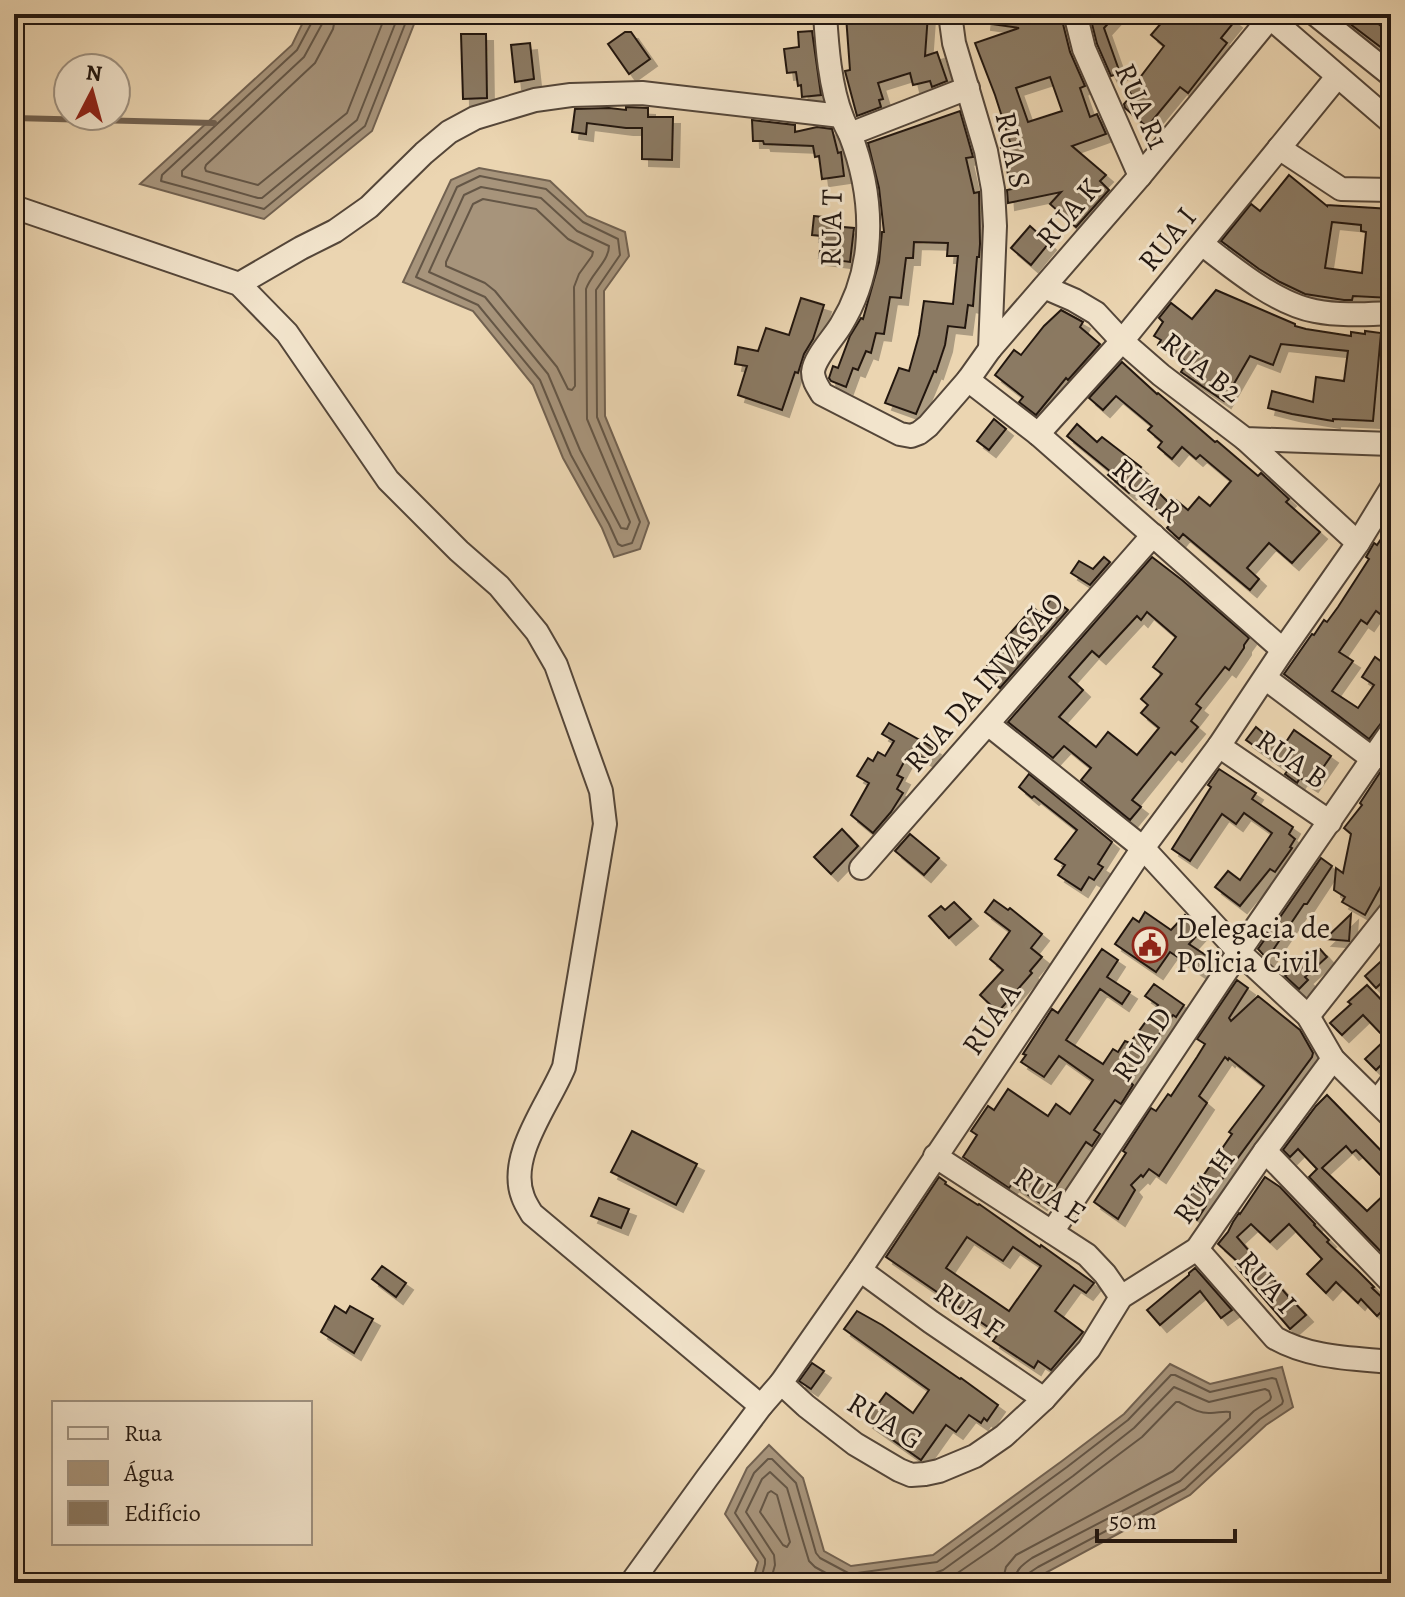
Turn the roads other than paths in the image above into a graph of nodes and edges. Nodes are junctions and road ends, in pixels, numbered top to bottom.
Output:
1 (825, 14) edge
2 (950, 14) edge
3 (1078, 14) edge
4 (1315, 14) edge
5 (1270, 15) edge
6 (1391, 75) edge
7 (1337, 77) junction
8 (968, 88) junction
9 (1391, 122) edge
10 (845, 125) junction
11 (1279, 148) junction
12 (1140, 176) junction
13 (1391, 190) edge
14 (14, 207) edge
15 (1202, 244) junction
16 (239, 284) junction
17 (1044, 287) junction
18 (1391, 313) edge
19 (1122, 341) junction
20 (990, 349) junction
21 (968, 380) junction
22 (900, 434) joint
23 (1038, 434) junction
24 (1245, 439) junction
25 (1391, 444) edge
26 (1391, 489) edge
27 (1153, 535) junction
28 (1358, 543) junction
29 (1283, 650) junction
30 (1265, 678) junction
31 (988, 724) junction
32 (1391, 732) edge
33 (1219, 746) junction
34 (1373, 759) junction
35 (1330, 822) junction
36 (1143, 848) junction
37 (861, 868) dead end
38 (1391, 911) edge
39 (1239, 952) junction
40 (1308, 1016) junction
41 (1333, 1059) junction
42 (1391, 1083) edge
43 (1384, 1109) edge
44 (1265, 1151) junction
45 (935, 1156) junction
46 (1052, 1232) junction
47 (1197, 1249) junction
48 (860, 1270) junction
49 (1391, 1282) edge
50 (1121, 1297) junction
51 (1391, 1362) edge
52 (781, 1383) junction
53 (1044, 1399) junction
54 (761, 1406) junction
55 (634, 1579) dead end

1 - 10 street, RUA T
2 - 8 street, RUA S
3 - 12 street, RUA R1
4 - 6 street
5 - 7 street
5 - 12 street, RUA K
7 - 9 street
7 - 11 street, RUA I
8 - 10 street
8 - 20 street, RUA S
10 - 16 street
10 - 22 street, RUA T
11 - 13 street
11 - 15 street, RUA I
12 - 17 street, RUA K
14 - 16 street
15 - 18 street
15 - 19 street, RUA I
16 - 54 street
17 - 19 street, RUA B2
17 - 20 street, RUA K
19 - 23 street, RUA I
19 - 24 street, RUA B2
20 - 21 street, RUA K
21 - 22 street, RUA K
21 - 23 street, RUA R
23 - 27 street, RUA R
24 - 25 street, RUA B2
24 - 28 street, RUA B2
26 - 28 street, RUA A
27 - 29 street, RUA R
27 - 31 street, RUA DA INVASÃO
28 - 29 street, RUA A
29 - 30 street, RUA A
30 - 33 street, RUA A
30 - 34 street
31 - 36 street
31 - 37 street, RUA DA INVASÃO
32 - 34 street, RUA D
33 - 35 street, RUA B
33 - 36 street, RUA A
34 - 35 street, RUA D
35 - 39 street, RUA D
36 - 39 street
36 - 45 street, RUA A
38 - 40 street
39 - 40 street
39 - 46 street, RUA D
40 - 41 street
41 - 43 street
41 - 44 street, RUA H
42 - 43 street
44 - 47 street, RUA H
44 - 49 street
45 - 46 street, RUA E
45 - 48 street, RUA A
46 - 50 street, RUA E
47 - 50 street, RUA H
47 - 51 street, RUA I
48 - 52 street, RUA A
48 - 53 street, RUA F
50 - 53 street, RUA H
52 - 53 street, RUA G
52 - 54 street, RUA A
54 - 55 street, RUA A

